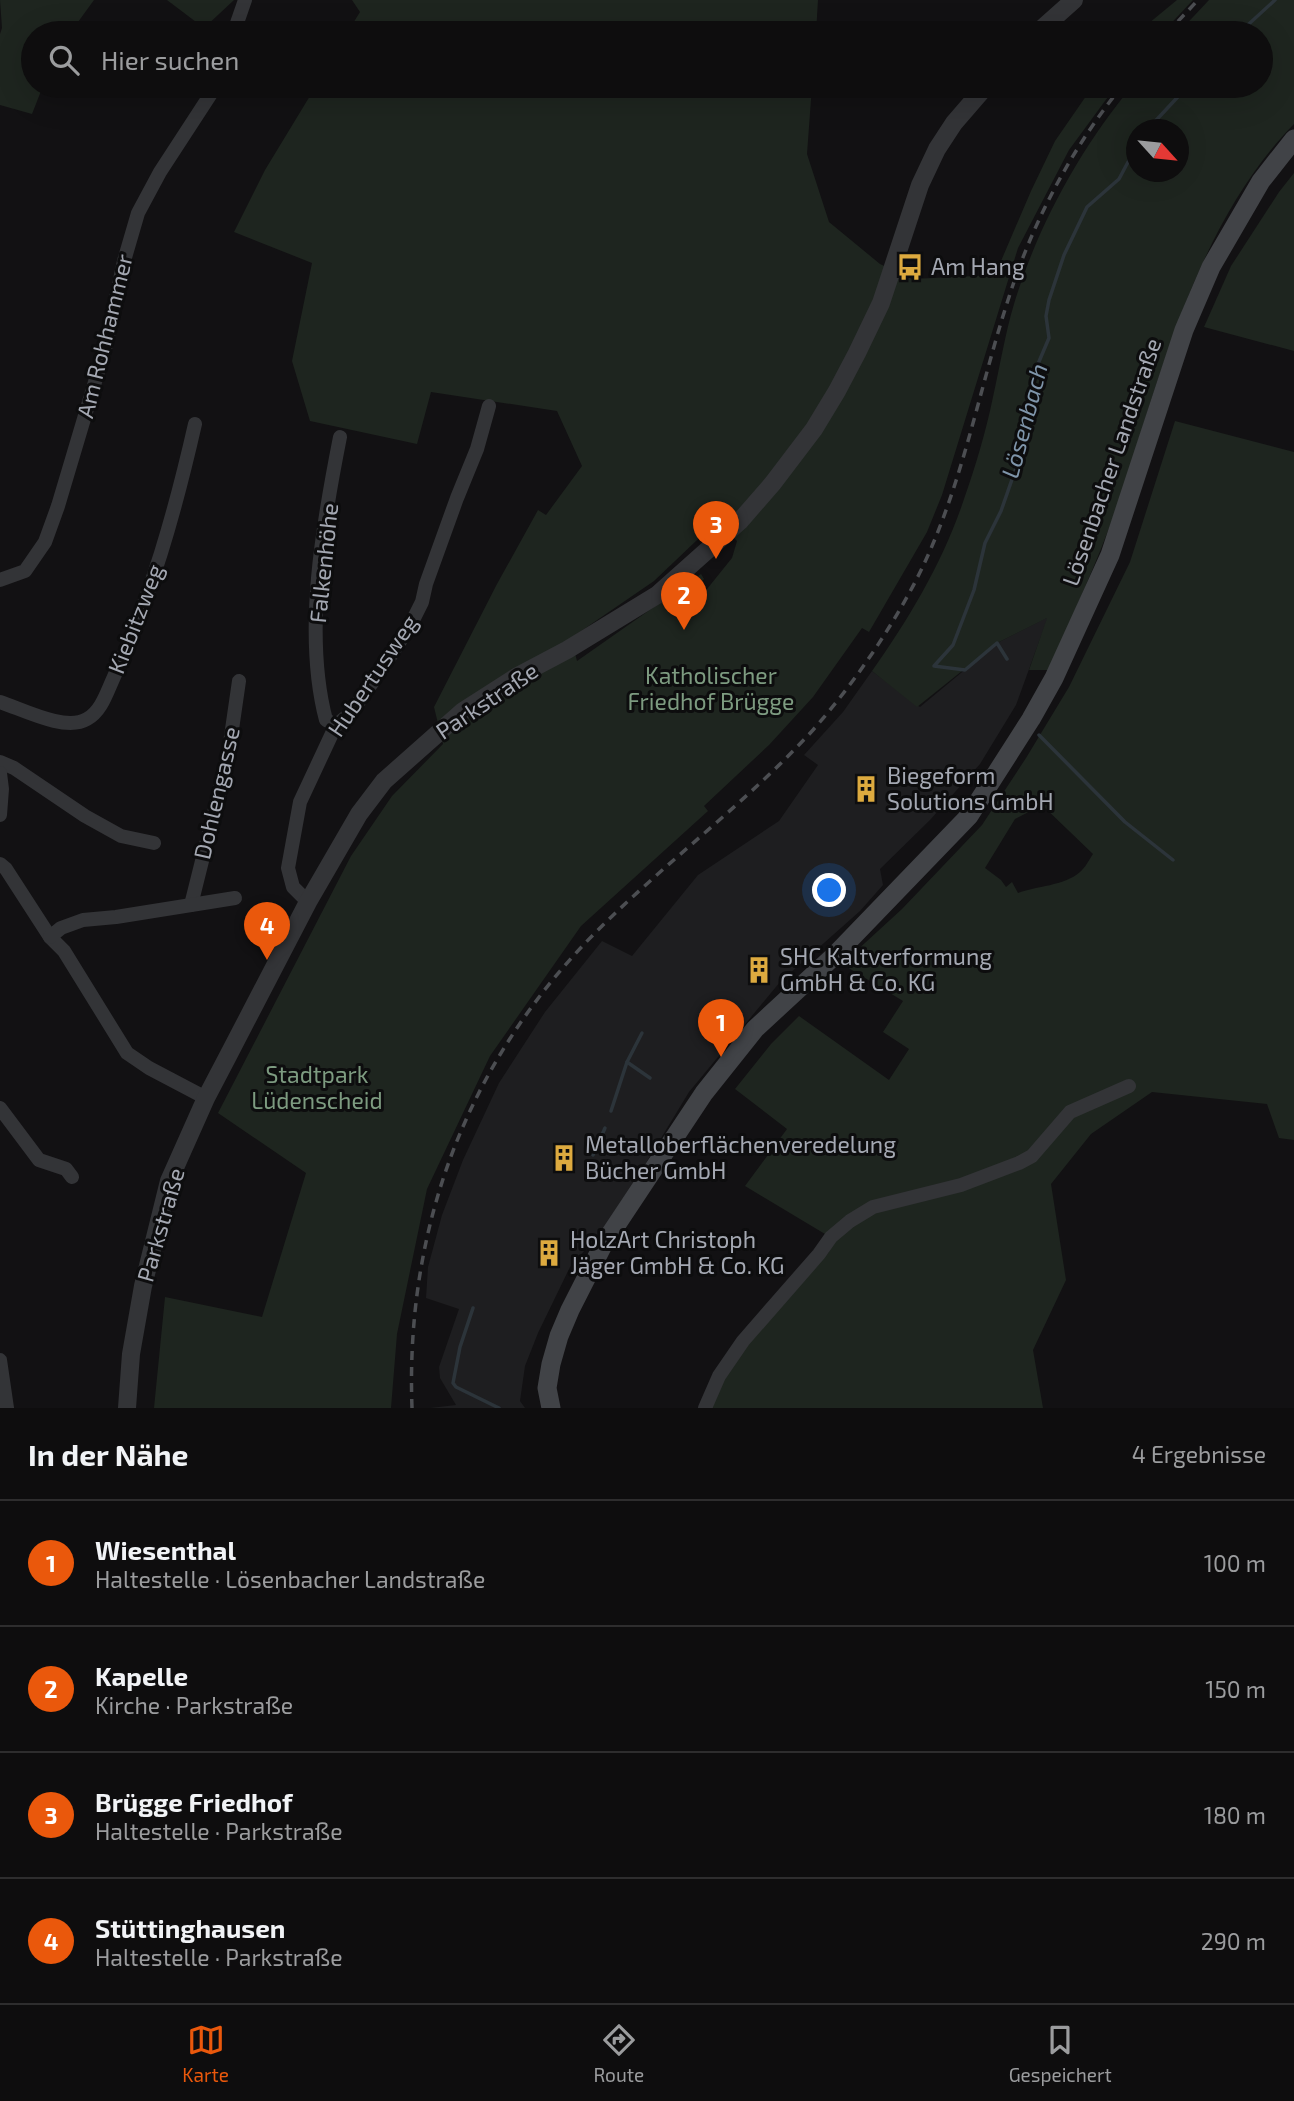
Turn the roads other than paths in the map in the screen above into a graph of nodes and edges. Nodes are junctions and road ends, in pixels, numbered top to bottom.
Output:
1 (245, 0) edge
2 (1074, 0) edge
3 (238, 21) edge
4 (1050, 21) edge
5 (208, 98) edge
6 (976, 98) edge
7 (1294, 139) edge
8 (489, 406) dead end
9 (195, 424) dead end
10 (340, 437) dead end
11 (0, 580) edge
12 (239, 681) dead end
13 (0, 702) edge
14 (336, 725) junction
15 (0, 762) edge
16 (0, 773) edge
17 (0, 815) edge
18 (154, 843) dead end
19 (0, 864) edge
20 (235, 898) dead end
21 (308, 902) junction
22 (191, 905) junction
23 (50, 937) junction
24 (1129, 1086) dead end
25 (206, 1098) junction
26 (0, 1108) edge
27 (72, 1177) dead end
28 (0, 1360) edge
29 (7, 1408) edge
30 (127, 1408) edge
31 (551, 1408) edge
32 (705, 1408) edge

1 - 3 street
2 - 4 street
5 - 11 street, Am Rohhammer
6 - 21 street, Parkstraße
7 - 31 main road, Lösenbacher Landstraße
8 - 14 street, Hubertusweg
9 - 13 street, Kiebitzweg
10 - 14 street, Falkenhöhe
12 - 22 street, Dohlengasse
14 - 21 street, Hubertusweg
15 - 18 street
16 - 17 street
19 - 23 street
20 - 22 street
21 - 25 street, Parkstraße
22 - 23 street
23 - 25 street
24 - 32 street
25 - 30 street, Parkstraße
26 - 27 street
28 - 29 street

